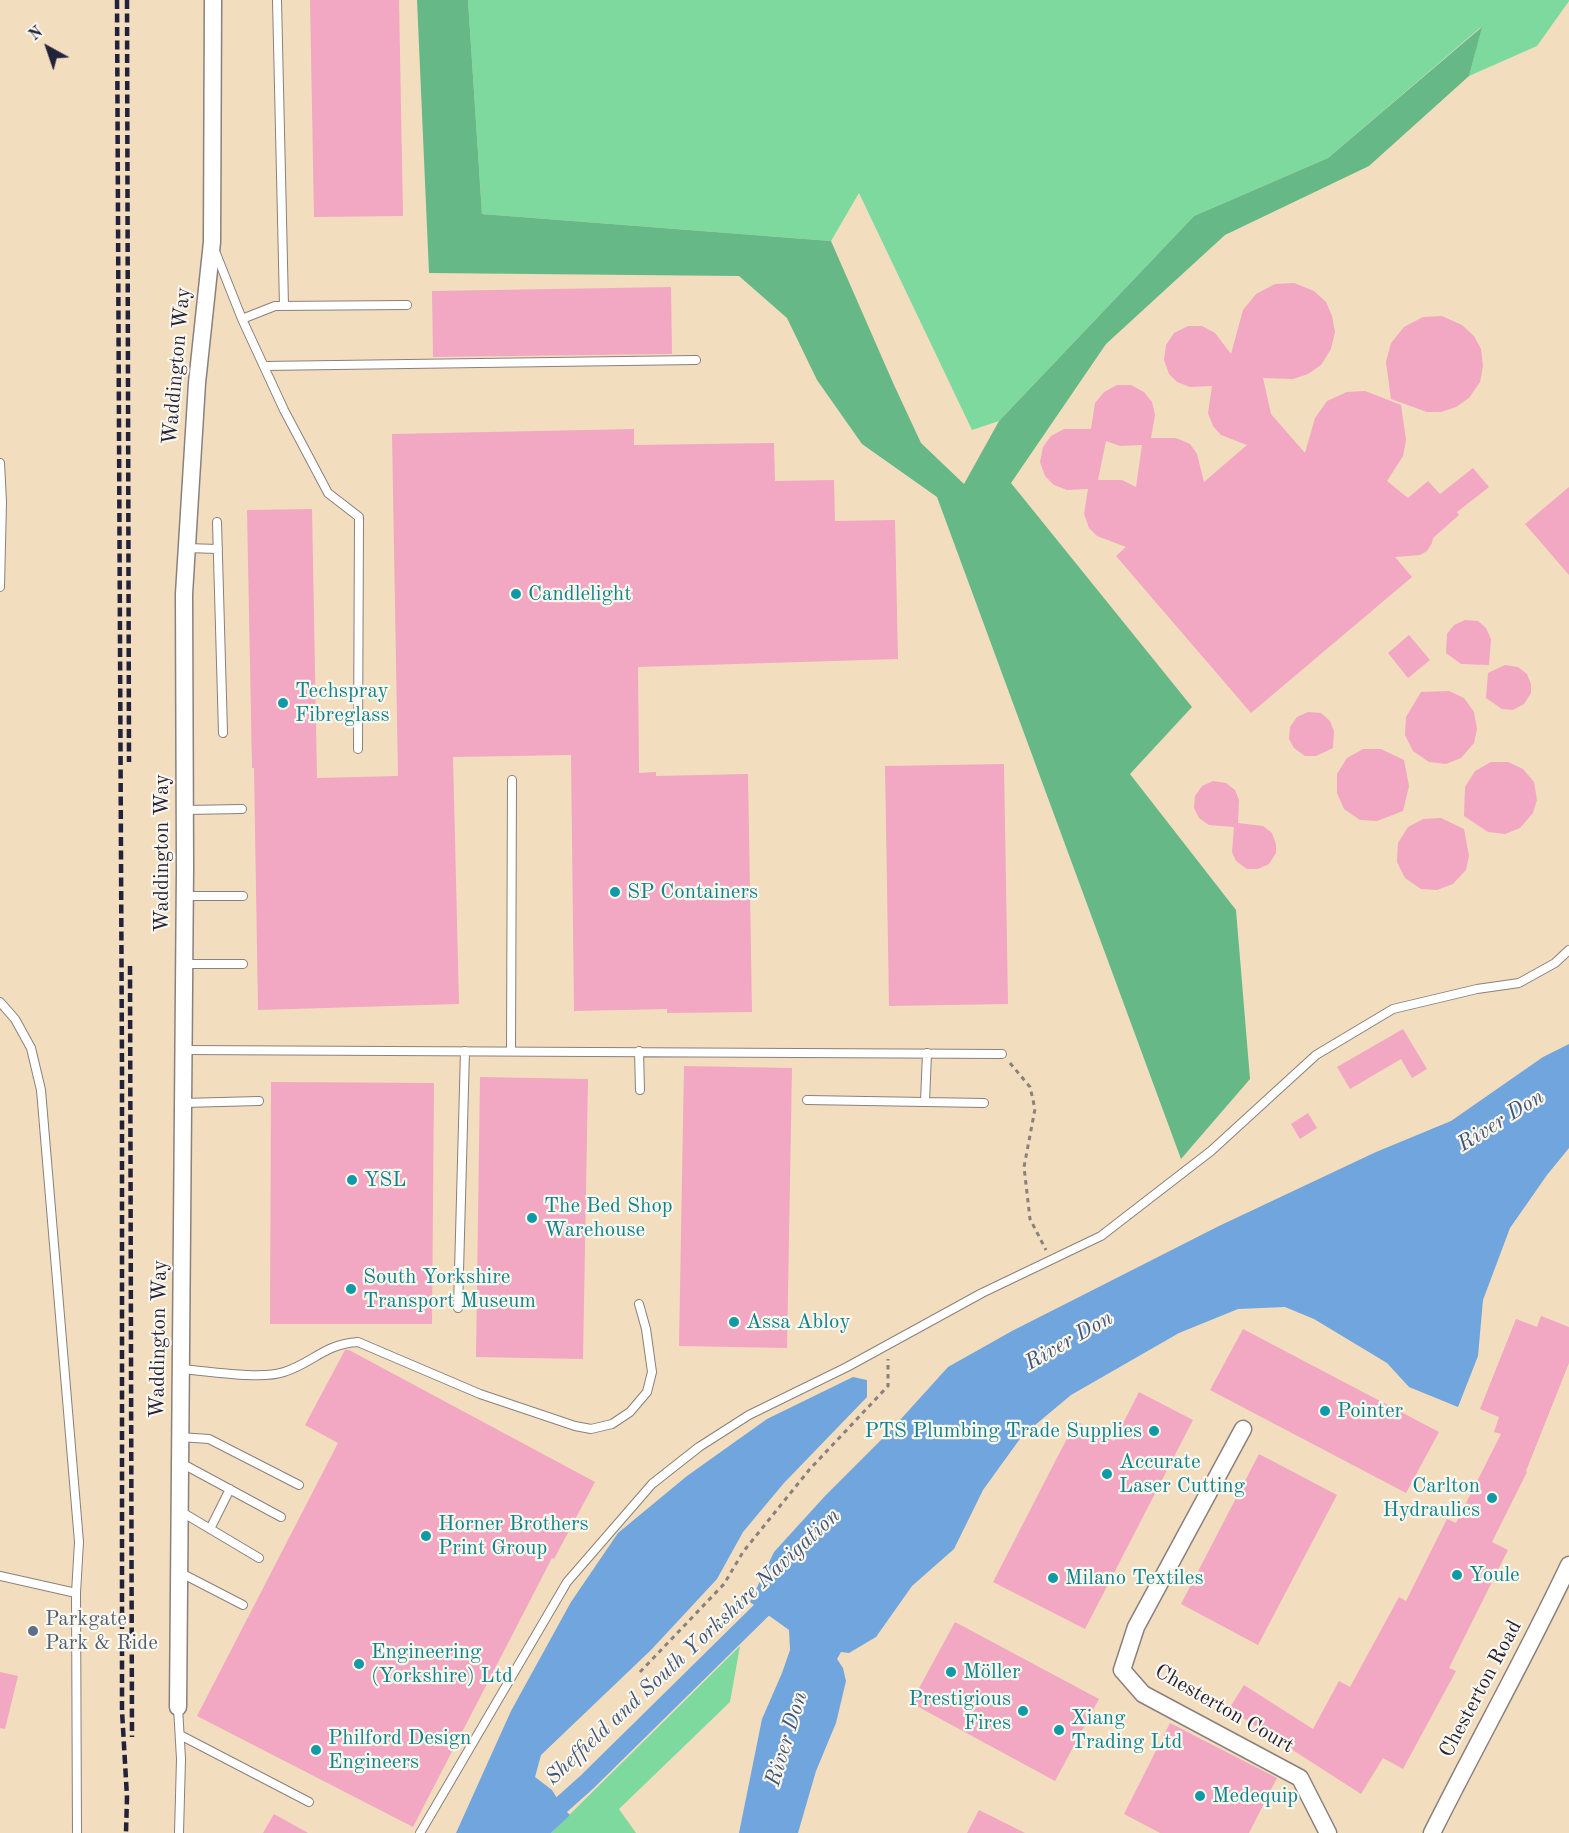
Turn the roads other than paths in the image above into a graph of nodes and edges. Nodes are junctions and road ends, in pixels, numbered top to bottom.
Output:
1 (213, 0) edge
2 (278, 0) edge
3 (212, 242) junction
4 (407, 305) dead end
5 (284, 306) junction
6 (242, 319) junction
7 (696, 360) dead end
8 (264, 366) junction
9 (0, 464) edge
10 (217, 522) dead end
11 (186, 548) junction
12 (218, 549) junction
13 (0, 587) edge
14 (223, 733) dead end
15 (358, 749) dead end
16 (512, 780) dead end
17 (242, 809) dead end
18 (184, 810) junction
19 (184, 896) junction
20 (243, 896) dead end
21 (1569, 950) edge
22 (184, 964) junction
23 (243, 964) dead end
24 (0, 1002) edge
25 (183, 1050) junction
26 (511, 1050) junction
27 (465, 1051) junction
28 (639, 1051) junction
29 (927, 1053) junction
30 (1002, 1054) road end
31 (640, 1090) dead end
32 (807, 1100) dead end
33 (259, 1101) dead end
34 (925, 1102) junction
35 (183, 1103) junction
36 (984, 1103) dead end
37 (639, 1304) dead end
38 (458, 1308) dead end
39 (181, 1369) junction
40 (1243, 1429) dead end
41 (180, 1437) junction
42 (180, 1463) junction
43 (299, 1485) dead end
44 (230, 1489) junction
45 (180, 1511) junction
46 (281, 1517) dead end
47 (210, 1529) junction
48 (259, 1558) dead end
49 (1569, 1565) edge
50 (179, 1572) junction
51 (0, 1576) edge
52 (76, 1593) junction
53 (243, 1605) dead end
54 (178, 1707) joint
55 (180, 1734) junction
56 (309, 1802) dead end
57 (77, 1833) edge
58 (179, 1833) edge
59 (420, 1833) edge
60 (1328, 1833) edge
61 (1432, 1833) edge

1 - 3 street, Waddington Way
2 - 5 lane
3 - 6 lane
3 - 11 street, Waddington Way
4 - 5 lane
5 - 6 lane
6 - 8 lane
7 - 8 lane
8 - 15 lane
9 - 13 lane
10 - 12 lane
11 - 12 lane
11 - 18 street, Waddington Way
12 - 14 lane
16 - 26 lane
17 - 18 lane
18 - 19 street, Waddington Way
19 - 20 lane
19 - 22 street, Waddington Way
21 - 59 lane
22 - 23 lane
22 - 25 street, Waddington Way
24 - 52 lane
25 - 27 lane
25 - 35 street, Waddington Way
26 - 27 lane
26 - 28 lane
27 - 38 lane
28 - 29 lane
28 - 31 lane
29 - 30 lane
29 - 34 lane
32 - 34 lane
33 - 35 lane
34 - 36 lane
35 - 39 street, Waddington Way
37 - 39 lane
39 - 41 street, Waddington Way
40 - 60 street, Chesterton Court
41 - 42 street, Waddington Way
41 - 43 lane
42 - 44 lane
42 - 45 street, Waddington Way
44 - 46 lane
44 - 47 lane
45 - 47 lane
45 - 50 street, Waddington Way
47 - 48 lane
49 - 61 street, Chesterton Road
50 - 53 lane
50 - 54 street, Waddington Way
51 - 52 lane
52 - 57 lane
54 - 55 lane
55 - 56 lane
55 - 58 lane

